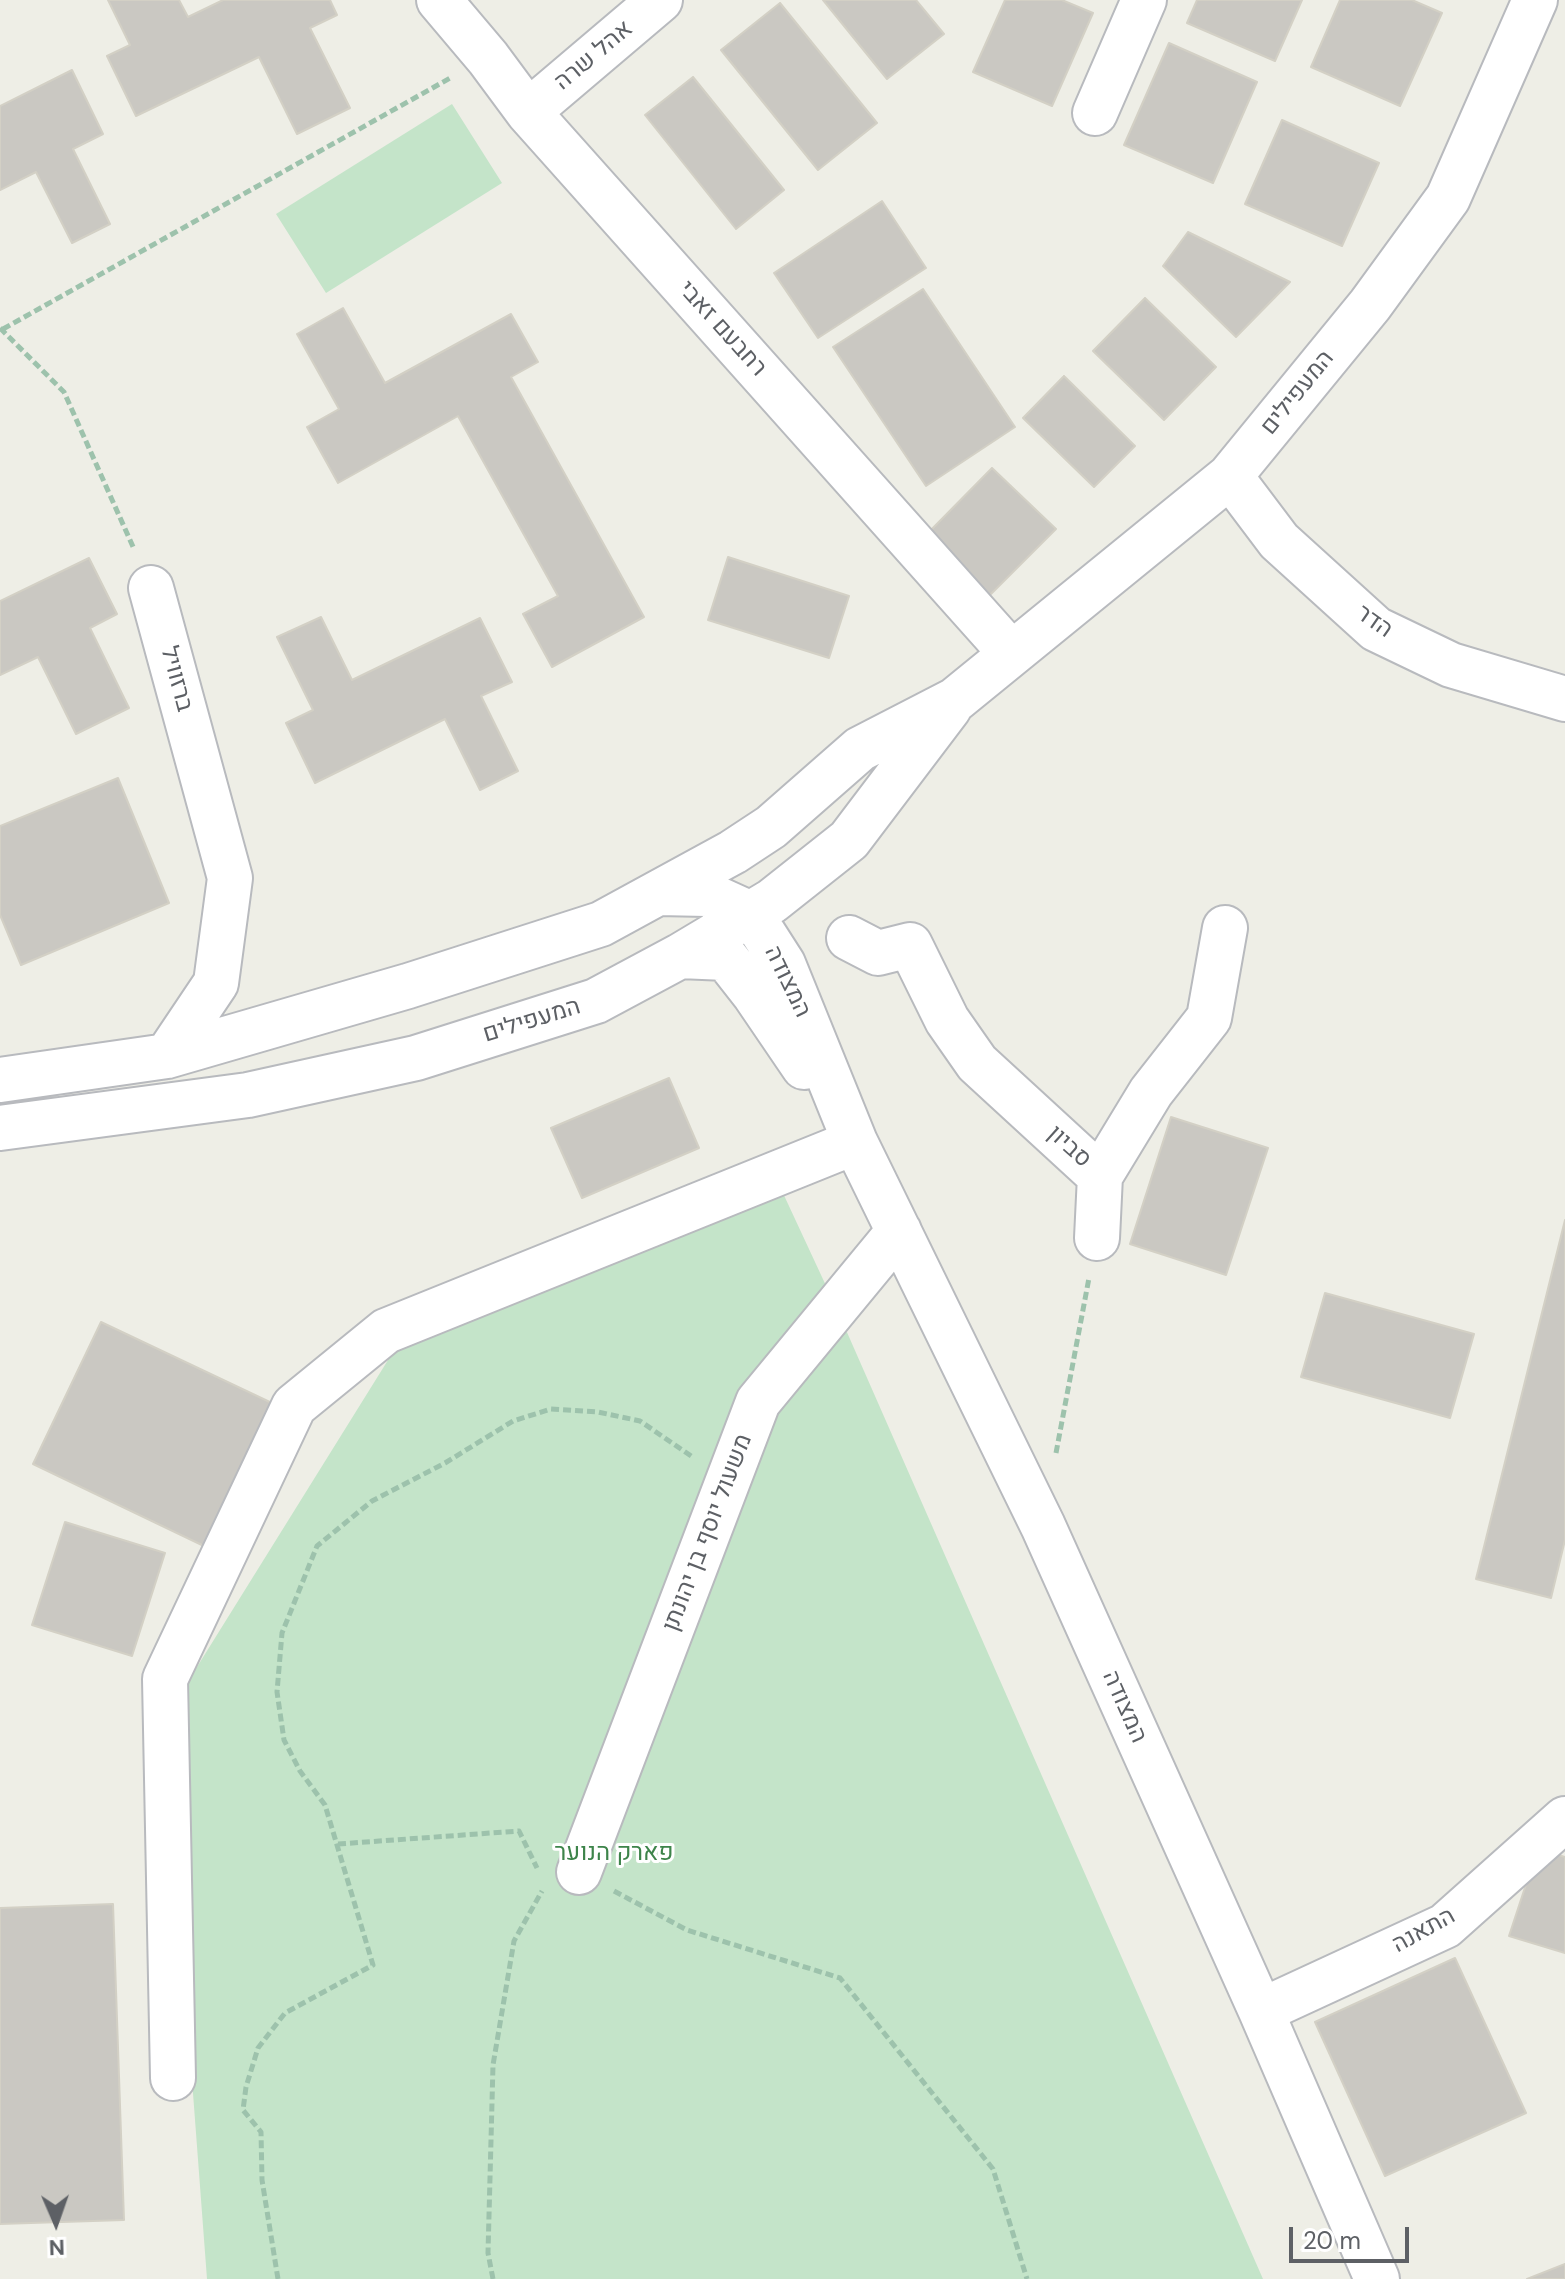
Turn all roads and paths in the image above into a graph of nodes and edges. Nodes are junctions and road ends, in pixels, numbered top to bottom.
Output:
1 (439, 0) edge
2 (660, 0) edge
3 (1144, 0) edge
4 (1535, 0) edge
5 (488, 58) junction
6 (528, 112) junction
7 (1095, 113) dead end
8 (2, 328) edge
9 (1230, 476) junction
10 (151, 588) joint
11 (1011, 653) junction
12 (1565, 699) edge
13 (955, 700) junction
14 (658, 893) junction
15 (751, 914) junction
16 (1225, 928) dead end
17 (849, 938) dead end
18 (680, 956) junction
19 (167, 1056) junction
20 (0, 1080) edge
21 (0, 1128) edge
22 (855, 1142) junction
23 (1100, 1176) junction
24 (899, 1231) junction
25 (1097, 1238) joint
26 (727, 1481) junction
27 (1043, 1526) junction
28 (1565, 1819) edge
29 (338, 1844) junction
30 (562, 1880) junction
31 (1261, 2011) junction
32 (173, 2078) dead end
33 (278, 2279) edge
34 (493, 2279) edge
35 (1027, 2279) edge
36 (1377, 2279) edge

1 - 5 street, רחבעם זאבי
2 - 6 street, אהל שרה
3 - 7 street
4 - 9 street, המעפילים
5 - 6 street, רחבעם זאבי
5 - 8 path
6 - 11 street, רחבעם זאבי
8 - 10 path
9 - 11 street, המעפילים
9 - 12 street, הדר
10 - 19 street, ברזוויל
11 - 13 street, המעפילים
13 - 14 street, המעפילים
13 - 15 street, המעפילים
14 - 15 street
14 - 19 street, המעפילים
15 - 18 street, המעפילים
15 - 22 street, המצודה
16 - 23 street, סביון
17 - 23 street, סביון
18 - 21 street, המעפילים
18 - 22 street, המצודה
19 - 20 street, המעפילים
22 - 24 street, המצודה
22 - 32 street
23 - 25 street
24 - 26 street, משעול יוסף בן יהונתן
24 - 27 street, המצודה
25 - 27 path
26 - 29 path
26 - 30 street, משעול יוסף בן יהונתן
27 - 31 street, המצודה
28 - 31 street, התאנה
29 - 30 path
29 - 33 path
30 - 34 path
30 - 35 path
31 - 36 street, המצודה

